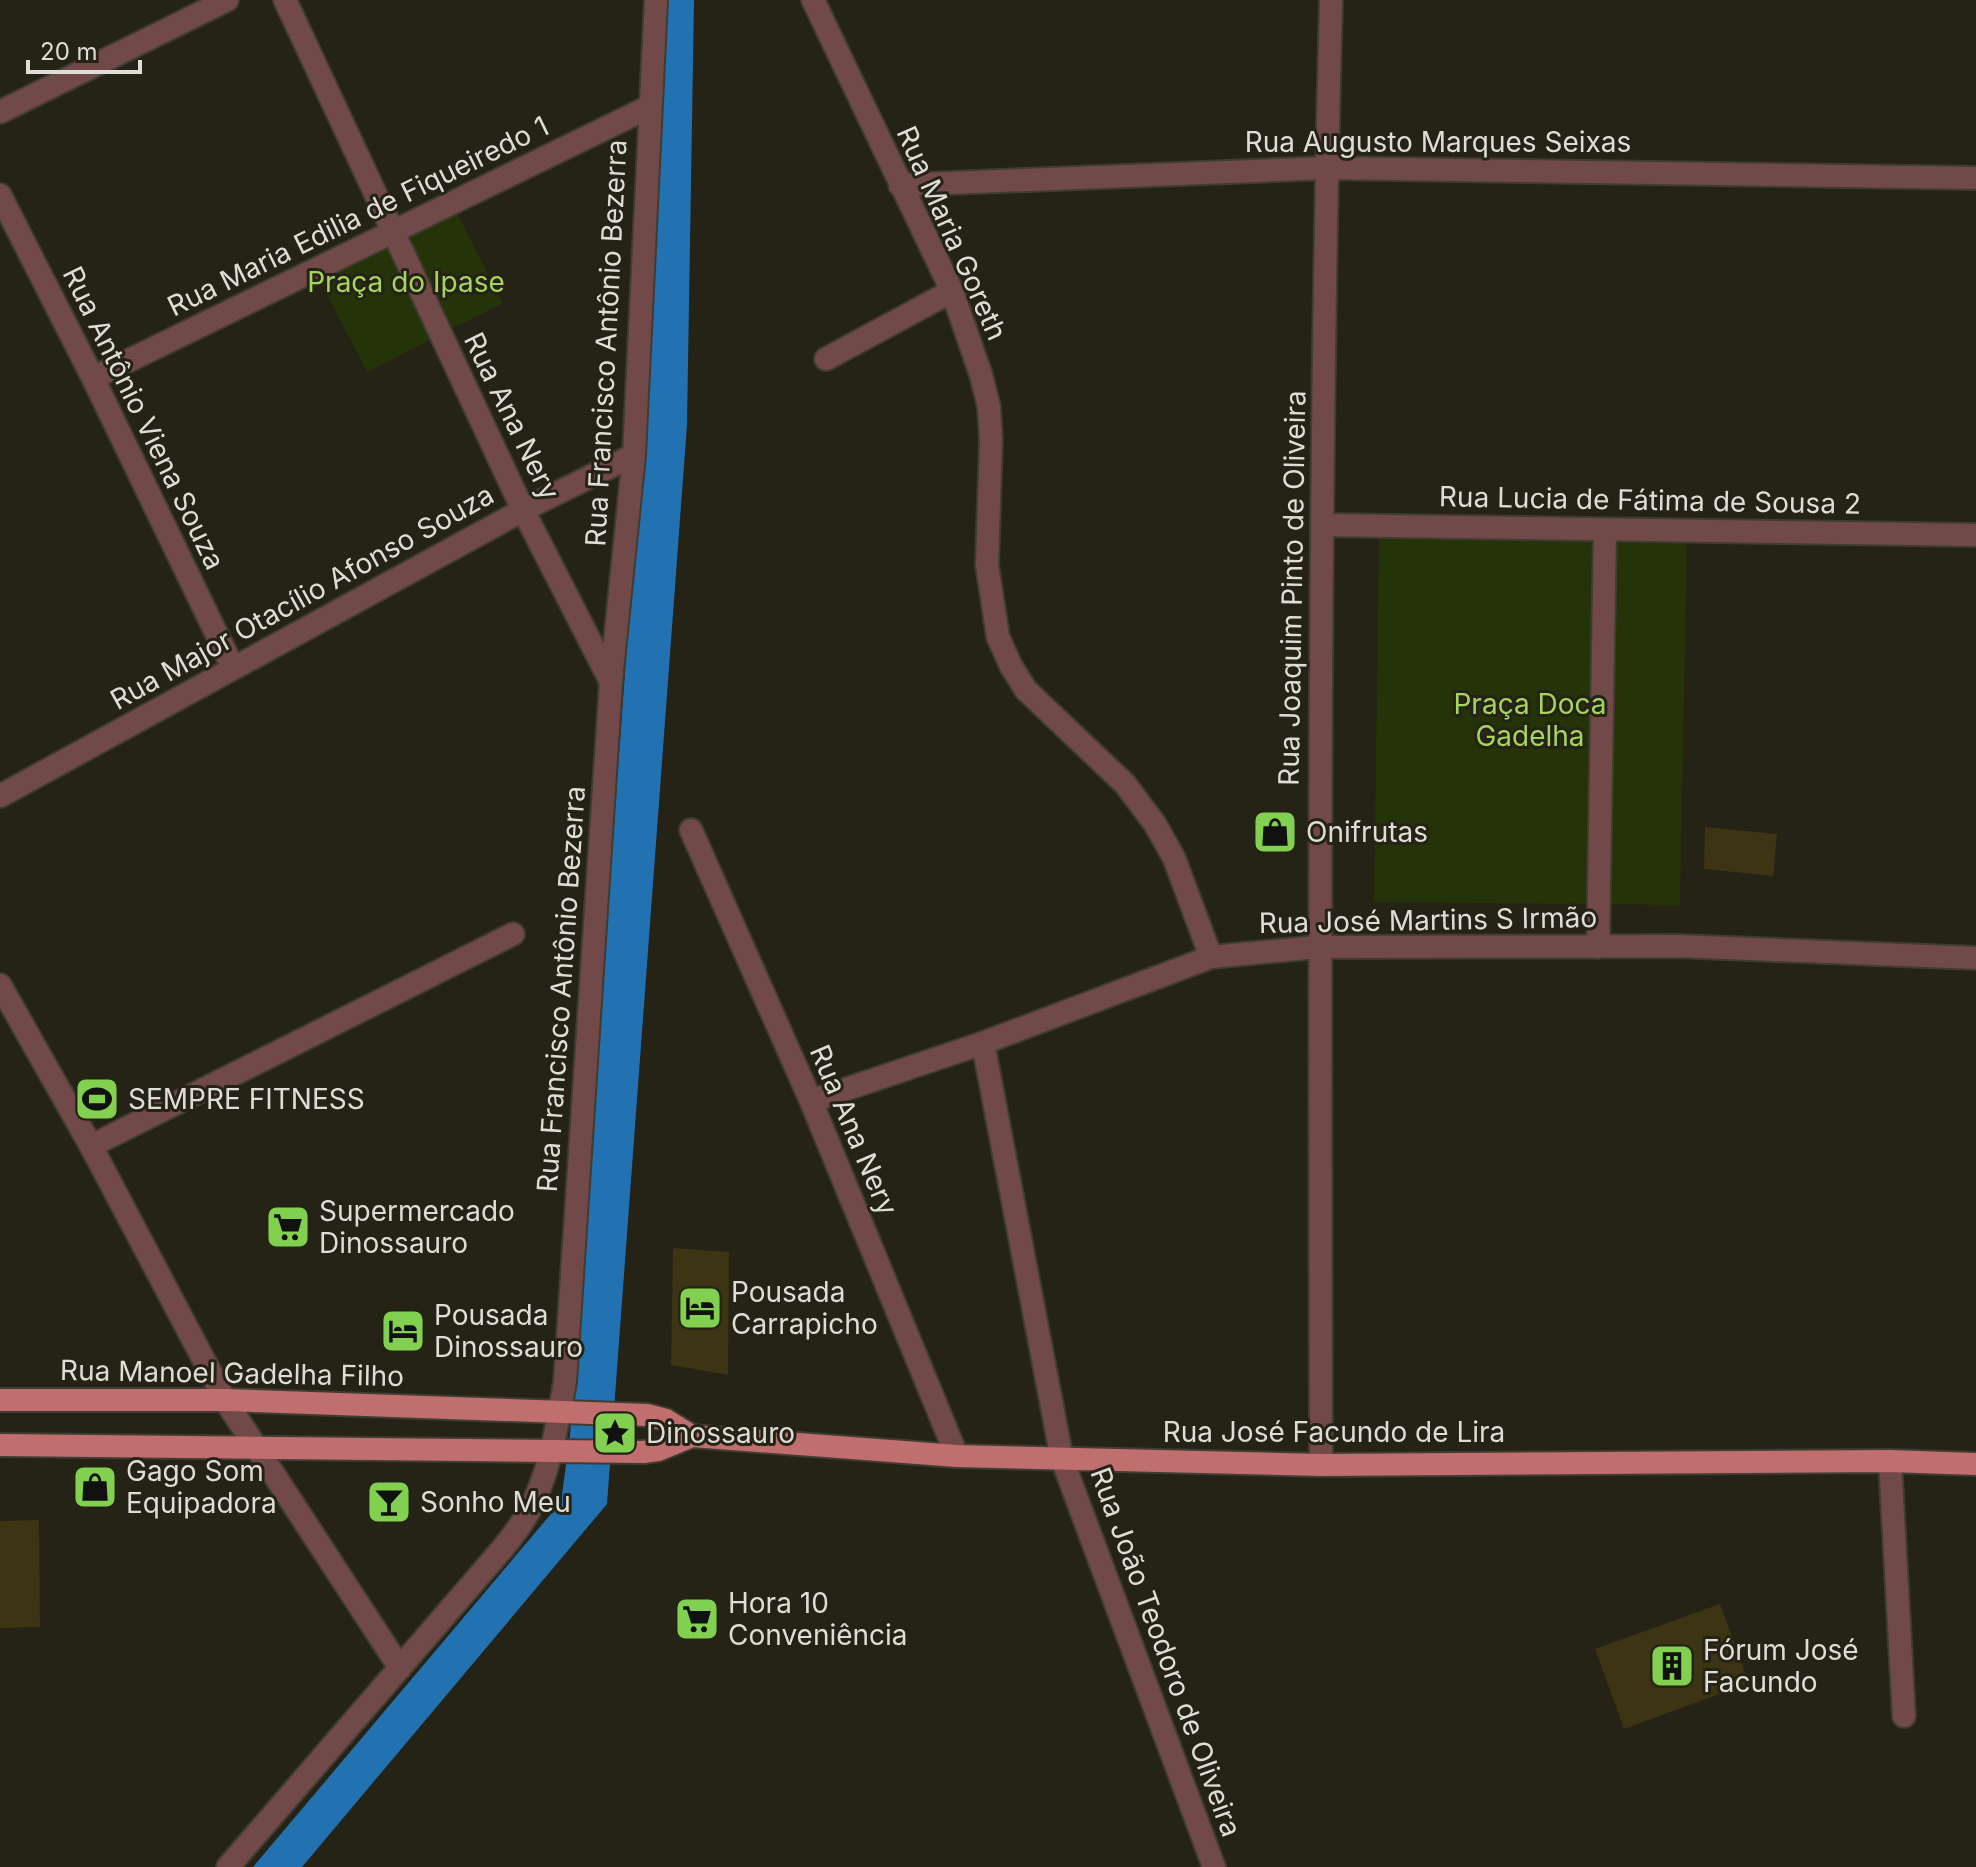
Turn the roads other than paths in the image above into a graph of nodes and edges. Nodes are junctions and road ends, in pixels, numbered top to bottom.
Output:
1 (227, 0) edge
2 (285, 0) edge
3 (656, 0) edge
4 (813, 0) edge
5 (1331, 0) edge
6 (649, 107) junction
7 (0, 112) edge
8 (1327, 168) junction
9 (1976, 178) edge
10 (900, 185) junction
11 (0, 195) edge
12 (392, 233) junction
13 (952, 291) junction
14 (826, 359) dead end
15 (93, 378) junction
16 (634, 455) junction
17 (523, 510) junction
18 (1322, 525) junction
19 (1605, 529) junction
20 (1976, 535) edge
21 (233, 668) junction
22 (611, 681) junction
23 (0, 796) edge
24 (691, 830) dead end
25 (513, 934) dead end
26 (1318, 947) junction
27 (1598, 947) junction
28 (1211, 957) junction
29 (1976, 958) edge
30 (0, 985) edge
31 (983, 1043) junction
32 (811, 1101) junction
33 (91, 1146) junction
34 (0, 1400) edge
35 (225, 1400) junction
36 (570, 1411) junction
37 (692, 1436) junction
38 (0, 1445) edge
39 (256, 1447) junction
40 (560, 1452) junction
41 (957, 1456) junction
42 (1062, 1459) junction
43 (1890, 1461) junction
44 (1976, 1464) edge
45 (1321, 1465) junction
46 (400, 1668) junction
47 (1904, 1716) dead end
48 (228, 1867) edge
49 (1214, 1867) edge

1 - 7 street
2 - 12 street, Rua Ana Nery
3 - 6 street, Rua Francisco Antônio Bezerra
4 - 10 street, Rua Maria Goreth
5 - 8 street, Rua Joaquim Pinto de Oliveira
6 - 12 street, Rua Maria Edilia de Fiqueiredo 1
6 - 16 street, Rua Francisco Antônio Bezerra
8 - 9 street, Rua Augusto Marques Seixas
8 - 10 street, Rua Augusto Marques Seixas
8 - 18 street, Rua Joaquim Pinto de Oliveira
10 - 13 street, Rua Maria Goreth
11 - 15 street, Rua Antônio Viena Souza
12 - 15 street, Rua Maria Edilia de Fiqueiredo 1
12 - 17 street, Rua Ana Nery
13 - 14 street
13 - 28 street, Rua Maria Goreth
15 - 21 street, Rua Antônio Viena Souza
16 - 17 street, Rua Major Otacílio Afonso Souza
16 - 22 street, Rua Francisco Antônio Bezerra
17 - 21 street, Rua Major Otacílio Afonso Souza
17 - 22 street, Rua Ana Nery
18 - 19 street, Rua Lucia de Fátima de Sousa 2
18 - 26 street, Rua Joaquim Pinto de Oliveira
19 - 20 street, Rua Lucia de Fátima de Sousa 2
19 - 27 street
21 - 23 street, Rua Major Otacílio Afonso Souza
22 - 36 street, Rua Francisco Antônio Bezerra
24 - 32 street, Rua Ana Nery
25 - 33 street
26 - 27 street, Rua José Martins S Irmão
26 - 28 street, Rua José Martins S Irmão
26 - 45 street, Rua Joaquim Pinto de Oliveira
27 - 29 street, Rua José Martins S Irmão
28 - 31 street, Rua José Martins S Irmão
30 - 33 street
31 - 32 street, Rua José Martins S Irmão
31 - 42 street
32 - 41 street, Rua Ana Nery
33 - 35 street
34 - 35 main road, Rua Manoel Gadelha Filho
35 - 36 main road, Rua Manoel Gadelha Filho
35 - 39 street
36 - 37 main road, Rua José Facundo de Lira
36 - 40 street, Rua Francisco Antônio Bezerra
37 - 40 main road, Rua José Facundo de Lira
37 - 41 main road, Rua José Facundo de Lira
38 - 39 main road
39 - 40 main road
39 - 46 street
40 - 46 street, Rua Francisco Antônio Bezerra
41 - 42 main road, Rua José Facundo de Lira
42 - 45 main road, Rua José Facundo de Lira
42 - 49 street, Rua João Teodoro de Oliveira
43 - 44 main road, Rua José Facundo de Lira
43 - 45 main road, Rua José Facundo de Lira
43 - 47 street
46 - 48 street, Rua Francisco Antônio Bezerra

